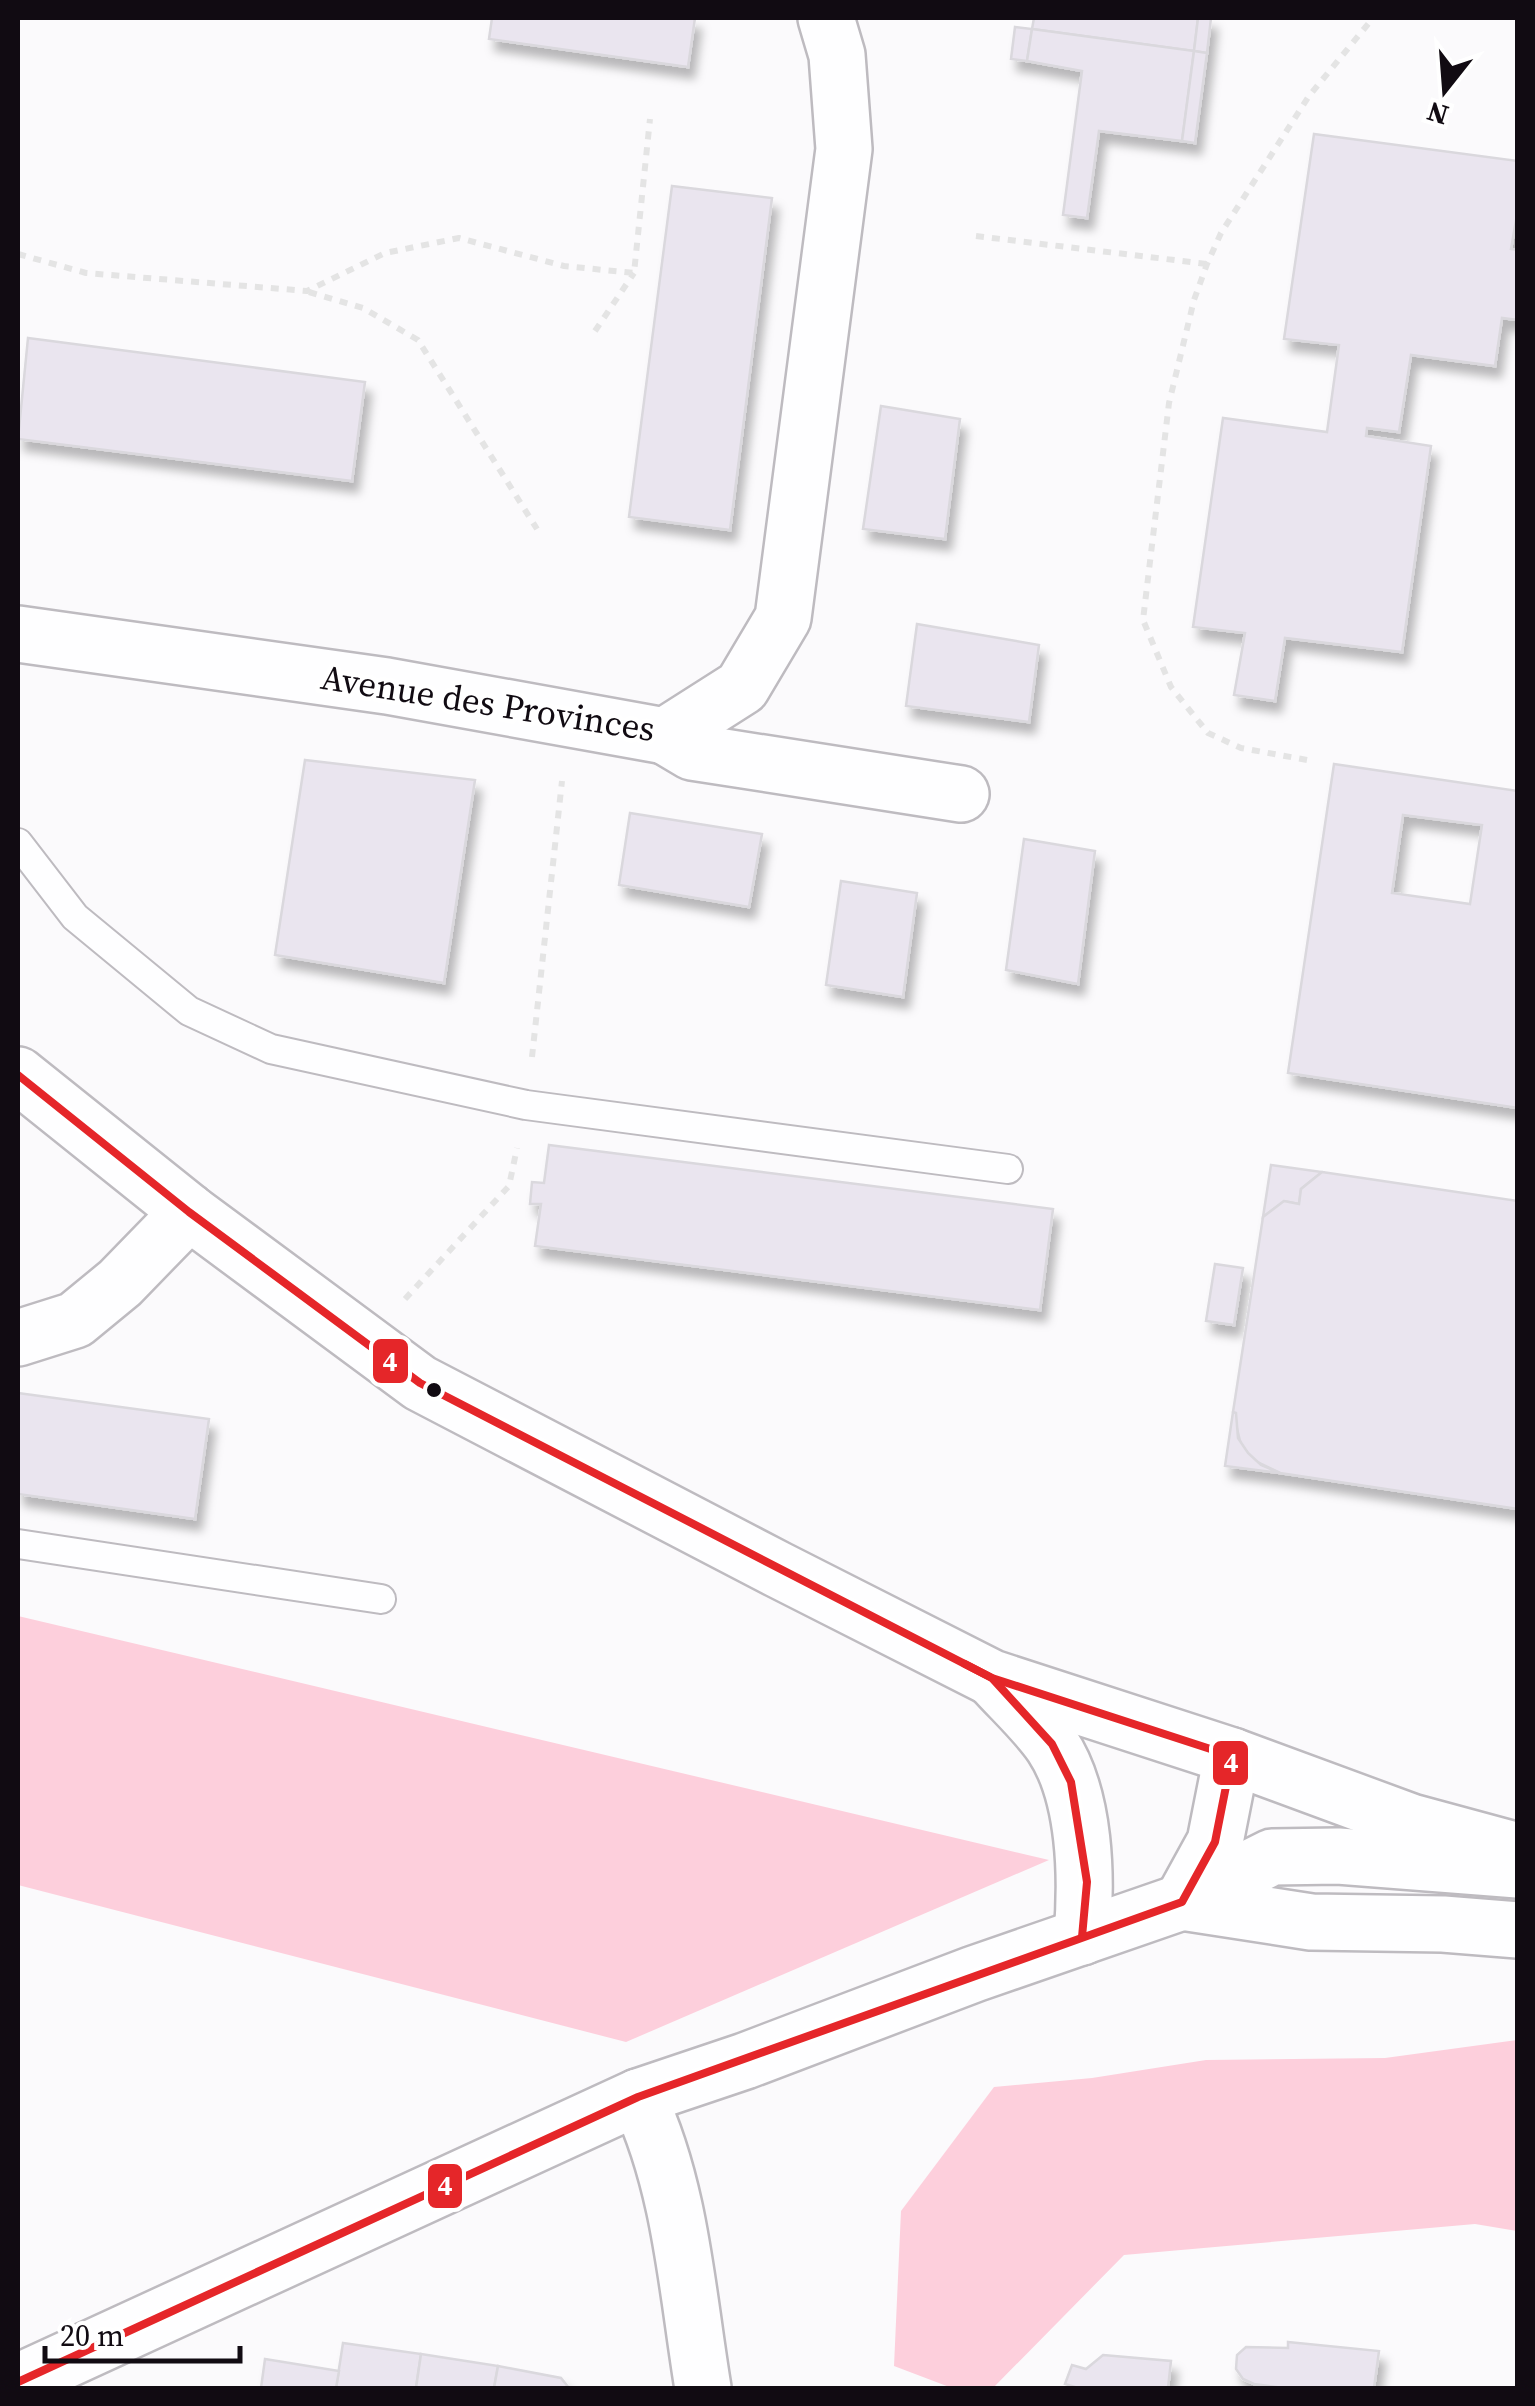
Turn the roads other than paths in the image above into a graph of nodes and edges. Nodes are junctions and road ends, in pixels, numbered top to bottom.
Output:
1 (826, 18) edge
2 (18, 634) edge
3 (665, 736) junction
4 (961, 794) dead end
5 (18, 843) edge
6 (18, 1074) edge
7 (1008, 1169) dead end
8 (189, 1212) junction
9 (18, 1338) edge
10 (18, 1544) edge
11 (381, 1599) dead end
12 (992, 1678) junction
13 (1232, 1756) junction
14 (1518, 1851) edge
15 (1518, 1870) edge
16 (1182, 1902) junction
17 (1518, 1930) edge
18 (1082, 1936) junction
19 (638, 2097) junction
20 (18, 2382) edge
21 (703, 2388) edge

1 - 3 street, Avenue des Provinces
2 - 3 street, Avenue des Provinces
3 - 4 street
5 - 7 lane
6 - 8 street
8 - 9 street
8 - 12 street
10 - 11 lane
12 - 13 street
12 - 18 street
13 - 14 street
13 - 16 street
15 - 16 street
16 - 17 street
16 - 18 street
18 - 19 street
19 - 20 street
19 - 21 street

